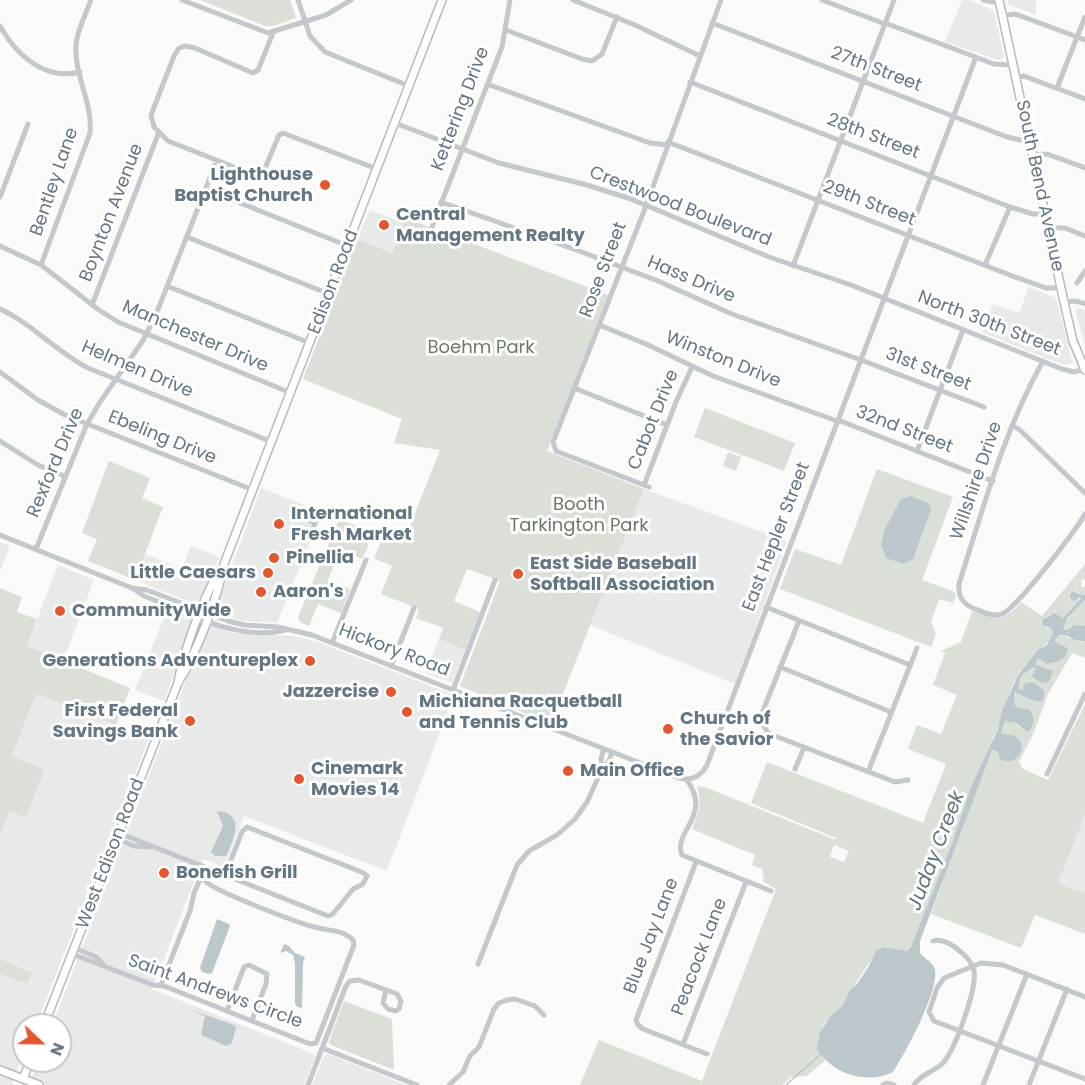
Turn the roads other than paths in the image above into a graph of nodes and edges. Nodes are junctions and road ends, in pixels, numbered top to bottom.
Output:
1 (91, 0) edge
2 (182, 0) edge
3 (298, 0) edge
4 (351, 0) edge
5 (442, 0) edge
6 (510, 0) edge
7 (573, 0) edge
8 (720, 0) edge
9 (822, 0) edge
10 (894, 0) edge
11 (983, 0) edge
12 (999, 0) edge
13 (1002, 16) junction
14 (617, 17) junction
15 (1085, 17) edge
16 (304, 23) junction
17 (712, 23) junction
18 (885, 23) junction
19 (0, 26) edge
20 (506, 30) junction
21 (273, 33) junction
22 (1077, 37) junction
23 (1085, 40) edge
24 (700, 56) junction
25 (976, 57) junction
26 (1013, 65) junction
27 (80, 72) junction
28 (1016, 78) junction
29 (863, 81) junction
30 (690, 82) junction
31 (487, 84) junction
32 (409, 86) junction
33 (1057, 88) junction
34 (1085, 99) edge
35 (953, 117) junction
36 (395, 123) junction
37 (28, 124) dead end
38 (159, 132) junction
39 (1029, 138) junction
40 (840, 141) junction
41 (667, 143) junction
42 (462, 149) junction
43 (1032, 155) junction
44 (215, 165) dead end
45 (1085, 168) edge
46 (377, 169) junction
47 (931, 176) junction
48 (206, 189) junction
49 (0, 197) edge
50 (818, 200) junction
51 (441, 202) junction
52 (645, 206) junction
53 (1010, 207) junction
54 (1045, 214) junction
55 (432, 227) dead end
56 (1048, 228) junction
57 (909, 236) junction
58 (1085, 236) edge
59 (187, 237) junction
60 (0, 246) edge
61 (348, 246) junction
62 (41, 265) junction
63 (985, 265) junction
64 (793, 266) junction
65 (621, 267) junction
66 (1085, 271) edge
67 (1077, 283) dead end
68 (168, 286) junction
69 (1061, 288) junction
70 (329, 294) junction
71 (884, 299) junction
72 (1064, 302) junction
73 (1085, 304) edge
74 (92, 305) junction
75 (0, 309) edge
76 (599, 325) junction
77 (963, 330) junction
78 (146, 335) junction
79 (310, 343) junction
80 (861, 360) junction
81 (1043, 361) junction
82 (692, 367) junction
83 (1085, 370) edge
84 (0, 372) edge
85 (116, 380) junction
86 (574, 388) junction
87 (941, 391) junction
88 (291, 393) junction
89 (984, 407) dead end
90 (837, 421) junction
91 (87, 424) junction
92 (667, 425) junction
93 (1012, 425) junction
94 (0, 441) edge
95 (272, 442) junction
96 (917, 451) junction
97 (64, 477) junction
98 (993, 481) junction
99 (647, 486) joint
100 (253, 490) junction
101 (1085, 493) edge
102 (1085, 514) edge
103 (0, 535) edge
104 (36, 549) junction
105 (366, 560) dead end
106 (495, 580) dead end
107 (766, 607) junction
108 (414, 609) dead end
109 (204, 616) junction
110 (799, 621) junction
111 (332, 643) junction
112 (917, 648) dead end
113 (910, 665) junction
114 (391, 666) junction
115 (780, 668) junction
116 (453, 690) junction
117 (1085, 694) edge
118 (891, 712) junction
119 (804, 747) junction
120 (604, 749) junction
121 (612, 752) junction
122 (795, 769) dead end
123 (602, 770) junction
124 (867, 772) junction
125 (1047, 774) dead end
126 (688, 779) junction
127 (908, 780) dead end
128 (118, 836) junction
129 (696, 862) junction
130 (204, 870) junction
131 (225, 875) junction
132 (746, 882) junction
133 (771, 891) dead end
134 (933, 941) dead end
135 (73, 951) junction
136 (478, 964) dead end
137 (972, 965) junction
138 (1027, 974) junction
139 (161, 985) junction
140 (1067, 989) junction
141 (386, 990) dead end
142 (1085, 997) edge
143 (227, 1011) junction
144 (49, 1013) edge
145 (544, 1015) dead end
146 (252, 1020) junction
147 (959, 1030) junction
148 (683, 1044) junction
149 (999, 1046) junction
150 (322, 1048) junction
151 (707, 1054) dead end
152 (1038, 1061) junction
153 (0, 1070) edge
154 (1085, 1079) edge
155 (22, 1082) edge
156 (39, 1085) edge
157 (308, 1085) edge
158 (417, 1085) edge
159 (449, 1085) edge
160 (883, 1085) edge
161 (894, 1085) edge
162 (914, 1085) edge
163 (983, 1085) edge
164 (1029, 1085) edge

1 - 27 street, Bentley Lane
2 - 21 street
3 - 16 street
4 - 16 street
5 - 32 main road, Edison Road
6 - 20 street, Kettering Drive
7 - 14 street
8 - 17 street, Rose Street
9 - 18 street
10 - 18 street
11 - 12 street
12 - 13 main road, South Bend Avenue
13 - 22 street
13 - 26 main road, South Bend Avenue
14 - 20 street
14 - 24 street
15 - 22 street
16 - 21 street
16 - 32 street
17 - 24 street, Rose Street
17 - 29 street, 27th Street
18 - 25 street
18 - 29 street
19 - 27 street
20 - 31 street, Kettering Drive
21 - 38 street
22 - 23 street
22 - 33 street
24 - 30 street, Rose Street
25 - 26 street
25 - 35 street, East Hepler Street
26 - 28 main road, South Bend Avenue
27 - 62 street, Bentley Lane
28 - 33 street
28 - 39 main road, South Bend Avenue
29 - 35 street, 27th Street
29 - 40 street
30 - 40 street, 28th Street
30 - 41 street, Rose Street
31 - 41 street, 29th Street
31 - 42 street, Kettering Drive
32 - 36 main road, Edison Road
33 - 34 street
35 - 39 street, 27th Street
35 - 47 street, East Hepler Street
36 - 42 street, Crestwood Boulevard
36 - 46 main road, Edison Road
37 - 49 street
38 - 46 street
38 - 74 street, Boynton Avenue
39 - 43 main road, South Bend Avenue
40 - 47 street, 28th Street
40 - 50 street
41 - 50 street, 29th Street
41 - 52 street, Rose Street
42 - 51 street, Kettering Drive
42 - 52 street, Crestwood Boulevard
43 - 45 street
43 - 54 main road, South Bend Avenue
44 - 48 street, Rexford Drive
46 - 61 main road, Edison Road
47 - 53 street, 28th Street
47 - 57 street, East Hepler Street
48 - 59 street, Rexford Drive
48 - 61 street
50 - 57 street, 29th Street
50 - 64 street
51 - 55 street, Kettering Drive
51 - 65 street, Hass Drive
52 - 64 street, Crestwood Boulevard
52 - 65 street, Rose Street
53 - 54 street, 28th Street
53 - 63 street
54 - 56 main road, South Bend Avenue
56 - 58 street
56 - 69 main road, South Bend Avenue
57 - 63 street, 29th Street
57 - 71 street, East Hepler Street
59 - 68 street, Rexford Drive
59 - 70 street
60 - 62 street, Manchester Drive
61 - 70 main road, Edison Road
62 - 74 street, Manchester Drive
63 - 69 street, 29th Street
64 - 71 street, Crestwood Boulevard
65 - 76 street, Rose Street
65 - 80 street, Hass Drive
66 - 67 street
68 - 78 street, Rexford Drive
68 - 79 street
69 - 72 main road, South Bend Avenue
70 - 79 main road, Edison Road
71 - 77 street, North 30th Street
71 - 80 street, East Hepler Street
72 - 73 street
72 - 83 main road, South Bend Avenue
74 - 78 street, Manchester Drive
75 - 85 street, Helmen Drive
76 - 82 street, Winston Drive
76 - 86 street, Rose Street
77 - 81 street, North 30th Street
77 - 87 street
78 - 85 street, Rexford Drive
78 - 88 street, Manchester Drive
79 - 88 main road, Edison Road
80 - 87 street, 31st Street
80 - 90 street, East Hepler Street
81 - 83 street, North 30th Street
81 - 93 street, Willshire Drive
82 - 90 street, Winston Drive
82 - 92 street, Cabot Drive
84 - 91 street, Ebeling Drive
85 - 91 street, Rexford Drive
85 - 95 street, Helmen Drive
86 - 92 street
86 - 99 street, Rose Street
87 - 89 street, 31st Street
87 - 96 street
88 - 95 main road, Edison Road
90 - 96 street, 32nd Street
90 - 107 street, East Hepler Street
91 - 97 street, Rexford Drive
91 - 100 street, Ebeling Drive
92 - 99 street, Cabot Drive
93 - 98 street, Willshire Drive
93 - 101 street
94 - 97 street
95 - 100 main road, Edison Road
96 - 98 street, 32nd Street
97 - 104 street, Rexford Drive
98 - 102 street, Willshire Drive
100 - 109 main road, Edison Road
103 - 104 street, Hickory Road
104 - 109 street, Hickory Road
105 - 111 street
106 - 116 street
107 - 110 street
107 - 126 street, East Hepler Street
108 - 114 street
109 - 111 street, Hickory Road
109 - 128 main road, West Edison Road
110 - 113 street
110 - 115 street
111 - 114 street, Hickory Road
112 - 113 street
113 - 118 street
114 - 116 street, Hickory Road
115 - 118 street
115 - 119 street
116 - 120 street, Hickory Road
117 - 125 street
118 - 124 street
119 - 122 street
119 - 124 street
120 - 121 street, Hickory Road
120 - 123 street
121 - 123 street
121 - 126 street, Hickory Road
123 - 136 street
124 - 127 street
126 - 129 street
128 - 130 street
128 - 135 main road, West Edison Road
129 - 132 street
129 - 148 street, Blue Jay Lane
130 - 131 street
130 - 139 street
130 - 146 street, Saint Andrews Circle
131 - 131 street
132 - 133 street
132 - 148 street, Peacock Lane
134 - 137 street
135 - 139 street, Saint Andrews Circle
135 - 144 main road, West Edison Road
137 - 138 street
137 - 147 street
137 - 147 street
138 - 140 street
138 - 149 street
139 - 143 street, Saint Andrews Circle
140 - 142 street
140 - 152 street
141 - 150 street
143 - 146 street, Saint Andrews Circle
143 - 146 street
145 - 159 street
147 - 149 street
147 - 162 street
148 - 151 street
149 - 152 street
149 - 163 street
150 - 157 street
150 - 158 street
152 - 154 street
152 - 164 street
153 - 155 main road
155 - 156 main road
160 - 161 street

